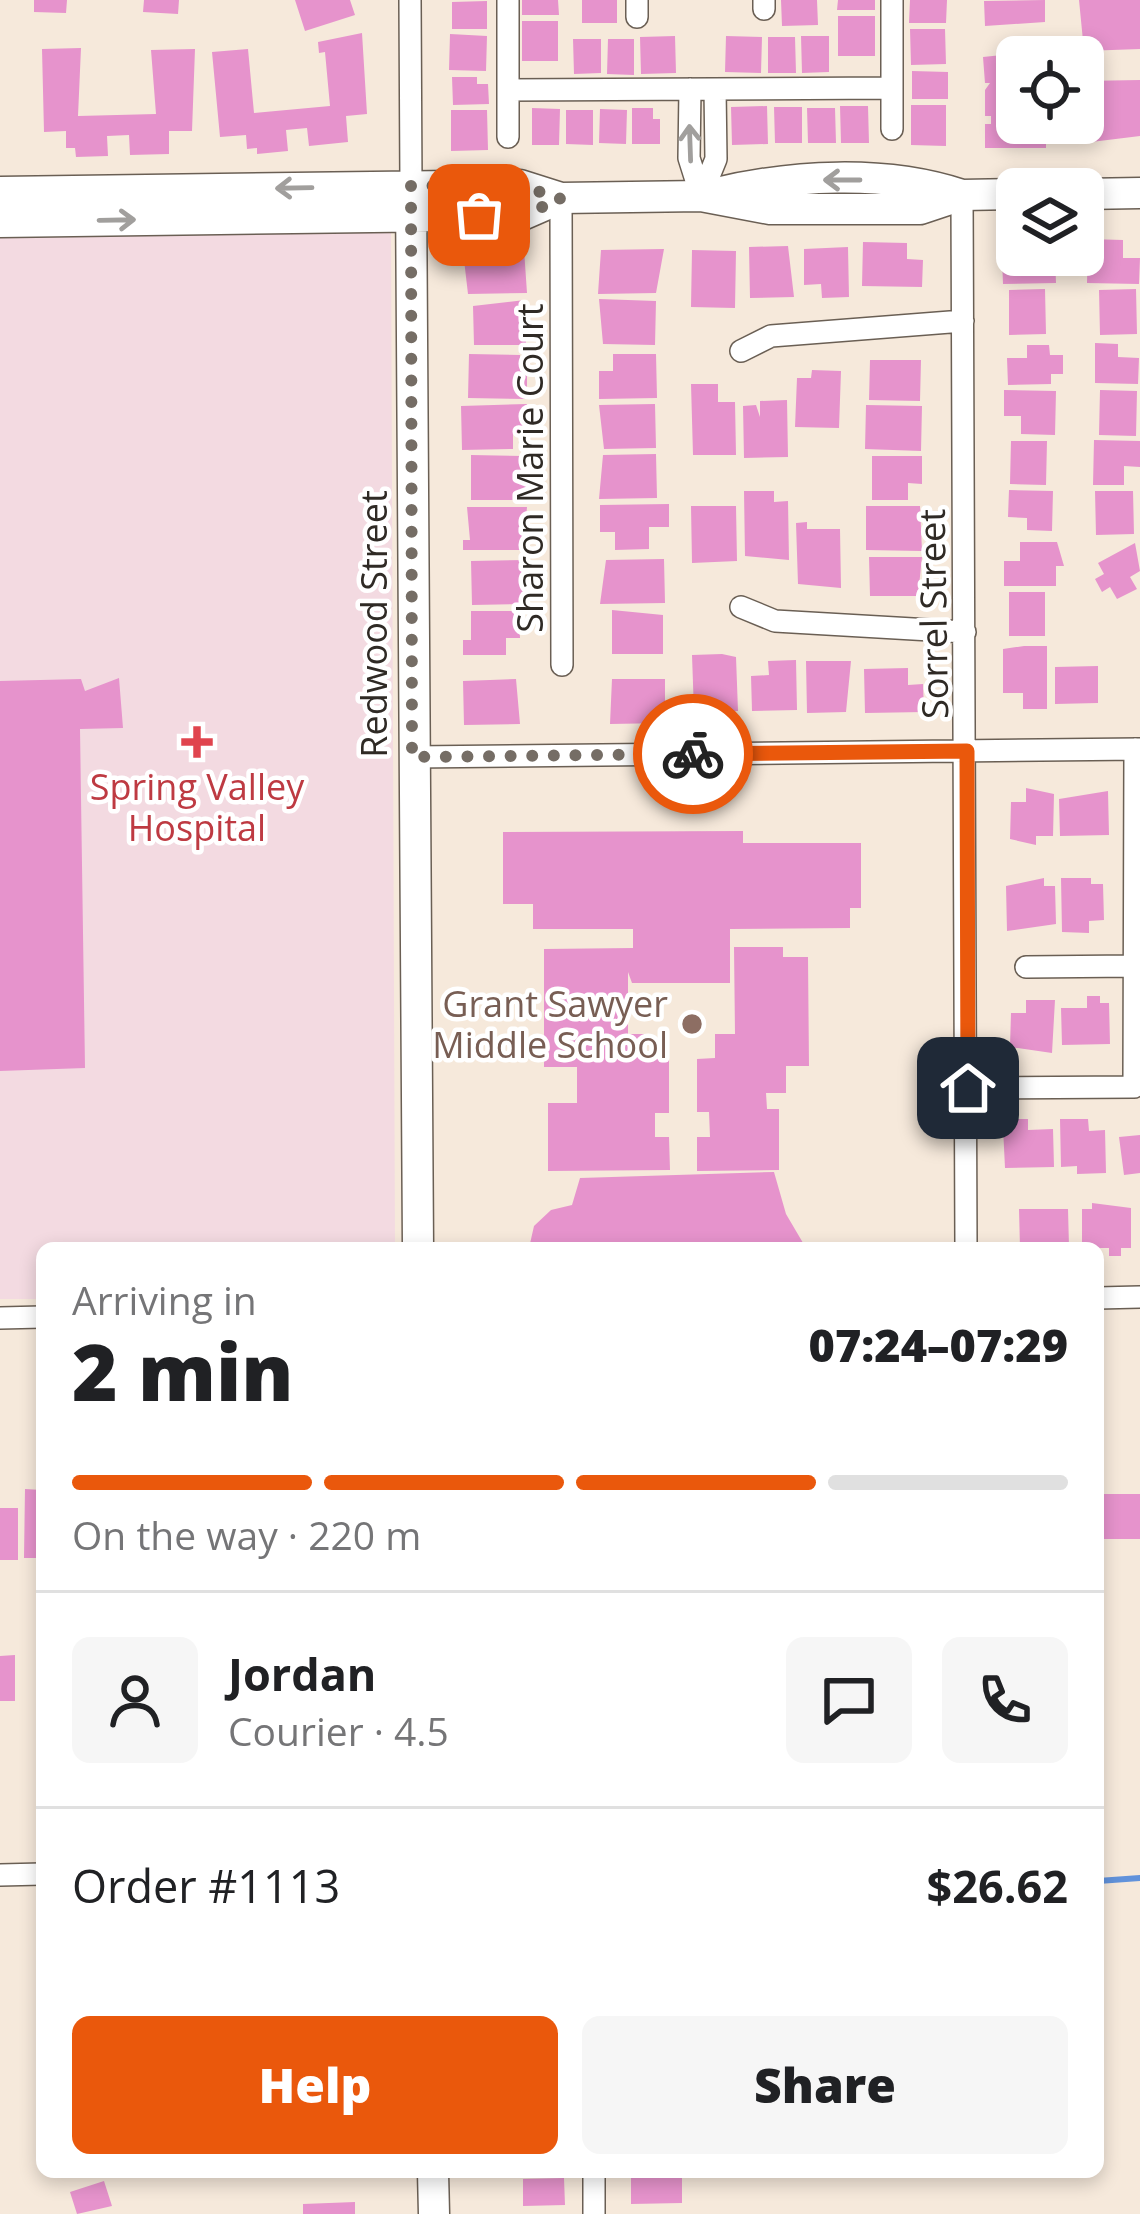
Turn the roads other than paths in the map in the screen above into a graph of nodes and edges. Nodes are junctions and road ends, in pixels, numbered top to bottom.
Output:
1 (410, 0) edge
2 (508, 0) edge
3 (892, 0) edge
4 (892, 88) junction
5 (690, 89) junction
6 (715, 89) junction
7 (508, 90) junction
8 (892, 129) dead end
9 (508, 137) dead end
10 (0, 192) edge
11 (1140, 193) edge
12 (996, 194) edge
13 (1104, 194) edge
14 (962, 195) junction
15 (701, 196) junction
16 (561, 199) junction
17 (411, 201) junction
18 (0, 222) edge
19 (963, 321) junction
20 (741, 351) dead end
21 (741, 608) dead end
22 (965, 632) junction
23 (562, 665) dead end
24 (1138, 749) edge
25 (967, 751) junction
26 (412, 757) junction
27 (1134, 966) junction
28 (1026, 967) dead end
29 (968, 1088) junction
30 (418, 1242) edge
31 (966, 1242) edge
32 (1140, 1297) edge
33 (1104, 1298) edge
34 (36, 1317) edge
35 (0, 1318) edge
36 (36, 1874) edge
37 (0, 1875) edge
38 (434, 2178) edge
39 (594, 2178) edge
40 (434, 2214) edge
41 (594, 2214) edge

1 - 17 street, Redwood Street
2 - 7 street
3 - 4 street
4 - 6 street
4 - 8 street
5 - 6 street
5 - 7 street
15 -> 5 street
6 - 15 street
7 - 9 street
17 -> 10 main road
11 - 13 main road
12 - 14 main road
14 - 15 main road
14 - 19 street, Sorrel Street
15 - 16 main road
16 - 17 main road
16 - 23 street, Sharon Marie Court
18 -> 17 main road
17 - 26 main road, Redwood Street
19 - 20 street
19 - 22 street, Sorrel Street
21 - 22 street
22 - 25 street, Sorrel Street
24 - 25 street
24 - 27 street
25 - 26 street
25 - 29 street, Sorrel Street
26 - 30 main road, Redwood Street
27 - 28 street
27 - 29 street
29 - 31 street, Sorrel Street
32 - 33 street
34 - 35 street
36 - 37 street
38 - 40 main road
39 - 41 street

